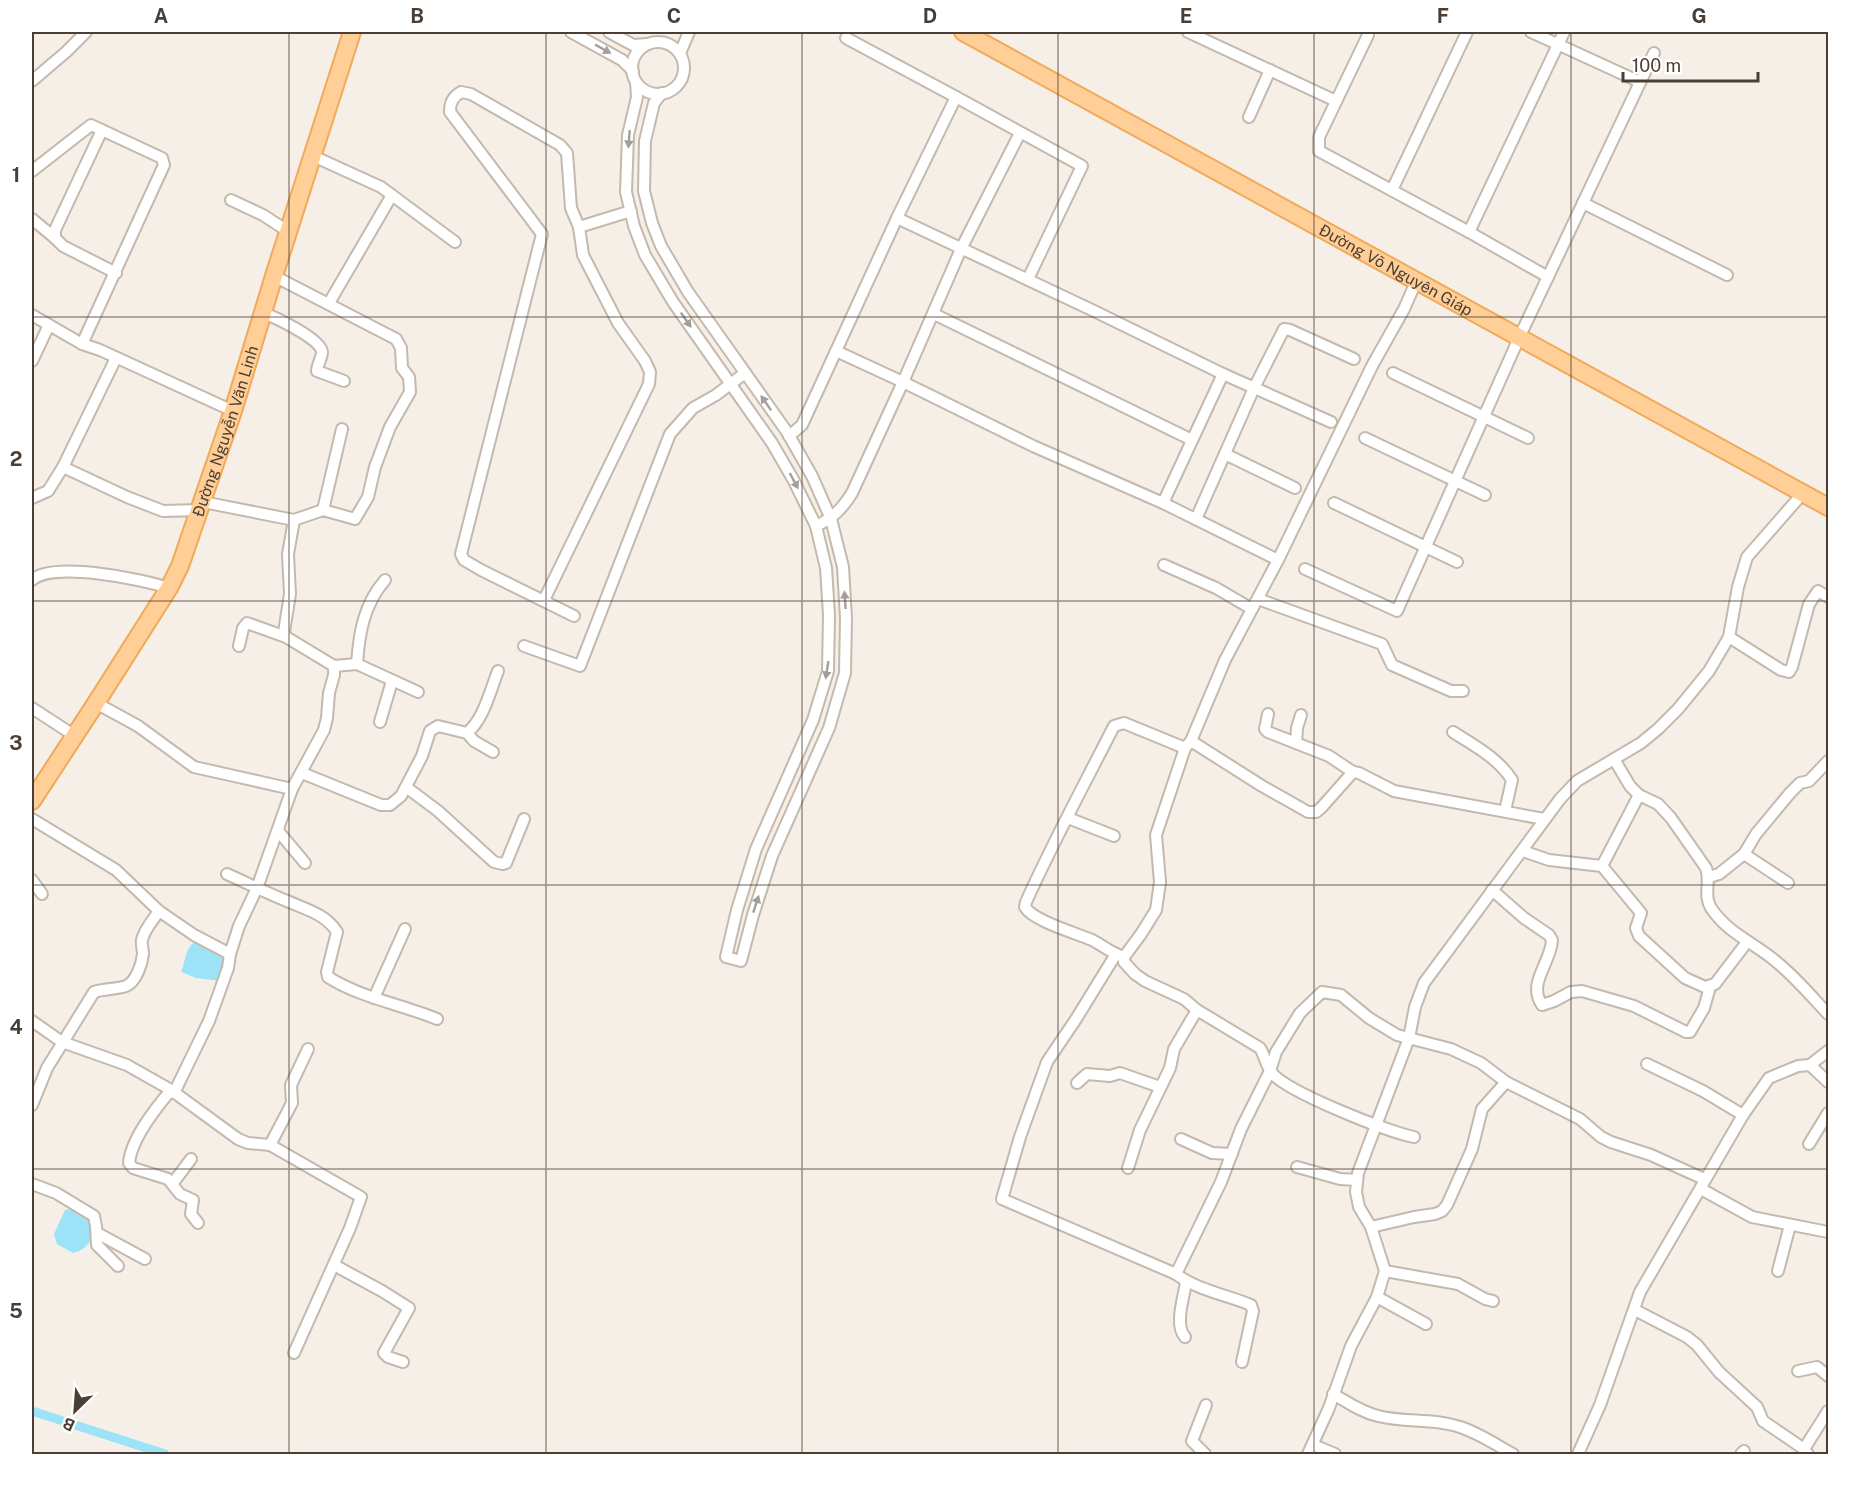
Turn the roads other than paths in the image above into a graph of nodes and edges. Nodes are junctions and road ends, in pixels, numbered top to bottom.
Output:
1 (86, 32) edge
2 (352, 32) edge
3 (572, 32) edge
4 (609, 32) edge
5 (689, 32) edge
6 (963, 32) edge
7 (1188, 32) edge
8 (1467, 32) edge
9 (1531, 32) edge
10 (1564, 32) edge
11 (670, 33) edge
12 (1368, 35) dead end
13 (846, 38) dead end
14 (661, 43) junction
15 (648, 44) junction
16 (1558, 44) junction
17 (680, 53) junction
18 (1654, 53) dead end
19 (1270, 70) junction
20 (634, 76) junction
21 (32, 81) edge
22 (1640, 82) junction
23 (662, 93) junction
24 (956, 97) junction
25 (1336, 101) junction
26 (1249, 117) dead end
27 (102, 130) junction
28 (1020, 133) junction
29 (313, 156) junction
30 (32, 171) edge
31 (1392, 190) junction
32 (392, 195) junction
33 (231, 200) dead end
34 (1583, 203) junction
35 (631, 212) junction
36 (897, 218) junction
37 (32, 219) edge
38 (579, 227) junction
39 (289, 231) junction
40 (1469, 232) junction
41 (657, 236) junction
42 (55, 238) junction
43 (639, 241) junction
44 (455, 242) dead end
45 (961, 249) junction
46 (116, 273) junction
47 (1727, 275) dead end
48 (274, 276) junction
49 (1548, 277) junction
50 (1028, 279) junction
51 (1416, 282) junction
52 (329, 303) junction
53 (263, 313) junction
54 (934, 314) junction
55 (32, 315) edge
56 (49, 325) junction
57 (1519, 338) junction
58 (82, 344) junction
59 (836, 351) junction
60 (116, 358) junction
61 (1354, 359) dead end
62 (32, 361) edge
63 (745, 373) junction
64 (1222, 374) junction
65 (1393, 374) dead end
66 (344, 381) dead end
67 (903, 382) junction
68 (730, 384) junction
69 (1254, 388) junction
70 (233, 411) junction
71 (1484, 417) junction
72 (1331, 422) dead end
73 (342, 429) dead end
74 (789, 436) junction
75 (1365, 438) dead end
76 (1528, 438) dead end
77 (1192, 440) junction
78 (1224, 454) junction
79 (63, 467) junction
80 (1455, 481) junction
81 (1294, 488) dead end
82 (1803, 493) junction
83 (1485, 495) dead end
84 (32, 498) edge
85 (1163, 503) junction
86 (1334, 503) dead end
87 (202, 506) junction
88 (1828, 507) edge
89 (323, 510) junction
90 (294, 519) junction
91 (831, 519) junction
92 (1196, 519) junction
93 (816, 526) junction
94 (1426, 547) junction
95 (1278, 560) junction
96 (1457, 562) dead end
97 (1164, 565) dead end
98 (1305, 569) dead end
99 (32, 580) edge
100 (385, 580) dead end
101 (169, 588) junction
102 (1828, 597) edge
103 (544, 600) junction
104 (1255, 604) junction
105 (574, 616) dead end
106 (286, 637) junction
107 (1729, 637) junction
108 (239, 646) dead end
109 (524, 646) dead end
110 (357, 664) junction
111 (334, 666) junction
112 (498, 671) dead end
113 (392, 681) junction
114 (1463, 691) dead end
115 (418, 692) dead end
116 (96, 703) junction
117 (32, 708) edge
118 (1268, 714) dead end
119 (1301, 715) dead end
120 (380, 722) dead end
121 (1453, 732) dead end
122 (467, 733) junction
123 (75, 736) junction
124 (1296, 743) junction
125 (1188, 744) junction
126 (494, 752) dead end
127 (1614, 759) junction
128 (1828, 761) edge
129 (1353, 772) junction
130 (302, 773) junction
131 (406, 787) junction
132 (292, 789) junction
133 (1639, 795) junction
134 (32, 801) edge
135 (1505, 811) junction
136 (1068, 818) junction
137 (32, 819) edge
138 (524, 819) dead end
139 (1544, 819) junction
140 (279, 831) junction
141 (1114, 836) dead end
142 (1523, 851) junction
143 (1744, 854) junction
144 (305, 863) dead end
145 (1602, 866) junction
146 (227, 873) dead end
147 (1709, 877) junction
148 (32, 880) edge
149 (1788, 883) dead end
150 (257, 888) junction
151 (1492, 890) junction
152 (42, 894) dead end
153 (159, 911) junction
154 (405, 929) dead end
155 (1747, 942) junction
156 (230, 954) junction
157 (1120, 955) junction
158 (1710, 987) junction
159 (374, 998) junction
160 (1197, 1010) junction
161 (1828, 1014) edge
162 (437, 1019) dead end
163 (32, 1021) edge
164 (1409, 1038) junction
165 (62, 1042) junction
166 (308, 1049) dead end
167 (1828, 1051) edge
168 (1647, 1064) dead end
169 (1810, 1065) junction
170 (1270, 1071) junction
171 (1506, 1082) junction
172 (1828, 1082) edge
173 (1077, 1083) dead end
174 (1160, 1087) junction
175 (172, 1091) junction
176 (32, 1105) edge
177 (1828, 1113) edge
178 (1743, 1114) junction
179 (1377, 1125) junction
180 (1414, 1137) dead end
181 (1181, 1139) dead end
182 (1809, 1144) dead end
183 (270, 1145) junction
184 (1232, 1154) junction
185 (190, 1159) dead end
186 (1297, 1167) dead end
187 (1128, 1168) dead end
188 (1357, 1180) junction
189 (172, 1183) junction
190 (32, 1184) edge
191 (1702, 1184) junction
192 (198, 1223) dead end
193 (1790, 1225) junction
194 (1371, 1227) junction
195 (1828, 1232) edge
196 (97, 1233) junction
197 (145, 1258) dead end
198 (334, 1265) junction
199 (118, 1266) dead end
200 (1385, 1271) junction
201 (1778, 1271) dead end
202 (1176, 1274) junction
203 (1186, 1282) junction
204 (1377, 1297) junction
205 (1493, 1301) dead end
206 (1635, 1310) junction
207 (1426, 1324) dead end
208 (1185, 1337) dead end
209 (294, 1353) dead end
210 (403, 1362) dead end
211 (1242, 1362) dead end
212 (1798, 1371) dead end
213 (1828, 1376) edge
214 (1333, 1394) junction
215 (1206, 1406) dead end
216 (1828, 1412) edge
217 (1311, 1450) edge
218 (1806, 1452) edge
219 (1205, 1455) edge
220 (1335, 1455) edge
221 (1513, 1455) edge
222 (1578, 1455) edge

1 - 21 street
2 - 29 main road, Đường Nguyễn Văn Linh
3 -> 20 street
4 - 15 street
5 - 17 street
6 - 51 main road, Đường Võ Nguyên Giáp
7 - 19 street
8 - 31 street
9 - 16 street
10 - 16 street
11 - 14 street
12 - 25 street
13 - 24 street
14 - 15 street
14 - 17 street
15 - 20 street
16 - 22 street
16 - 40 street
17 - 23 street
18 - 22 street
19 - 25 street
19 - 26 street
20 - 23 street
20 -> 35 street
22 - 34 street
23 - 41 street
24 - 28 street
24 - 36 street
25 - 31 street
27 - 30 street
27 - 42 street
27 - 46 street
28 - 45 street
28 - 50 street
29 - 32 street
29 - 39 main road, Đường Nguyễn Văn Linh
31 - 40 street
32 - 44 street
32 - 52 street
33 - 39 street
34 - 47 street
34 - 49 street
35 - 38 street
35 - 43 street
36 - 45 street
36 - 59 street
37 - 42 street
38 - 103 street
38 - 103 street
39 - 48 main road, Đường Nguyễn Văn Linh
40 - 49 street
41 - 43 street
41 - 63 street
42 - 46 street
43 -> 68 street
45 - 50 street
45 - 54 street
46 - 58 street
48 - 52 street
48 - 53 main road, Đường Nguyễn Văn Linh
49 - 57 street
50 - 64 street
51 - 57 main road, Đường Võ Nguyên Giáp
51 - 95 street
52 - 89 street
53 - 66 street
53 - 70 main road, Đường Nguyễn Văn Linh
54 - 67 street
54 - 77 street
55 - 56 street
56 - 58 street
56 - 62 street
57 - 71 street
57 - 82 main road, Đường Võ Nguyên Giáp
58 - 60 street
59 - 67 street
59 - 74 street
60 - 70 street
60 - 79 street
61 - 69 street
63 - 68 street
74 -> 63 street
64 - 69 street
64 - 77 street
65 - 71 street
67 - 85 street
67 - 91 street
68 -> 93 street
68 - 109 street
69 - 72 street
69 - 78 street
70 - 87 main road, Đường Nguyễn Văn Linh
71 - 76 street
71 - 80 street
73 - 89 street
74 - 91 street
75 - 80 street
77 - 85 street
78 - 81 street
78 - 92 street
79 - 84 street
79 - 87 street
80 - 83 street
80 - 94 street
82 - 88 main road, Đường Võ Nguyên Giáp
82 - 107 street
85 - 92 street
86 - 94 street
87 - 90 street
87 - 101 main road, Đường Nguyễn Văn Linh
89 - 90 street
90 - 106 street
91 - 93 street
93 -> 91 street
92 - 95 street
94 - 96 street
94 - 98 street
95 - 104 street
97 - 104 street
99 - 101 street
100 - 110 street
101 - 116 main road, Đường Nguyễn Văn Linh
102 - 107 street
103 - 105 street
104 - 114 street
104 - 125 street
106 - 108 street
106 - 111 street
107 - 127 street
110 - 111 street
110 - 113 street
111 - 130 street
112 - 122 street
113 - 115 street
113 - 120 street
116 - 123 main road, Đường Nguyễn Văn Linh
116 - 132 street
117 - 123 street
118 - 124 street
119 - 124 street
121 - 135 street
122 - 126 street
122 - 131 street
123 - 134 main road, Đường Nguyễn Văn Linh
124 - 129 street
125 - 129 street
125 - 136 street
125 - 157 street
127 - 133 street
127 - 139 street
128 - 143 street
129 - 135 street
130 - 131 street
130 - 132 street
131 - 138 street
132 - 140 street
133 - 145 street
133 - 147 street
135 - 139 street
136 - 141 street
136 - 157 street
137 - 153 street
139 - 142 street
140 - 144 street
140 - 150 street
142 - 145 street
142 - 151 street
143 - 147 street
143 - 149 street
145 - 158 street
146 - 150 street
147 - 155 street
148 - 152 street
150 - 156 street
150 - 159 street
151 - 158 street
151 - 164 street
153 - 156 street
153 - 165 street
154 - 159 street
155 - 158 street
155 - 161 street
156 - 175 street
157 - 160 street
157 - 202 street
159 - 162 street
160 - 170 street
160 - 174 street
163 - 165 street
164 - 170 street
164 - 171 street
164 - 179 street
165 - 175 street
165 - 176 street
166 - 183 street
167 - 169 street
168 - 178 street
169 - 172 street
169 - 178 street
170 - 179 street
170 - 184 street
171 - 191 street
171 - 194 street
173 - 174 street
174 - 187 street
175 - 183 street
175 - 189 street
177 - 182 street
178 - 191 street
179 - 180 street
179 - 188 street
181 - 184 street
183 - 198 street
184 - 202 street
185 - 189 street
186 - 188 street
188 - 194 street
189 - 192 street
190 - 196 street
191 - 193 street
191 - 206 street
193 - 195 street
193 - 201 street
194 - 200 street
196 - 197 street
196 - 199 street
198 - 209 street
198 - 210 street
200 - 204 street
200 - 205 street
202 - 203 street
203 - 208 street
203 - 211 street
204 - 207 street
204 - 214 street
206 - 218 street
206 - 222 street
212 - 213 street
214 - 217 street
214 - 221 street
215 - 219 street
216 - 218 street
217 - 220 street

